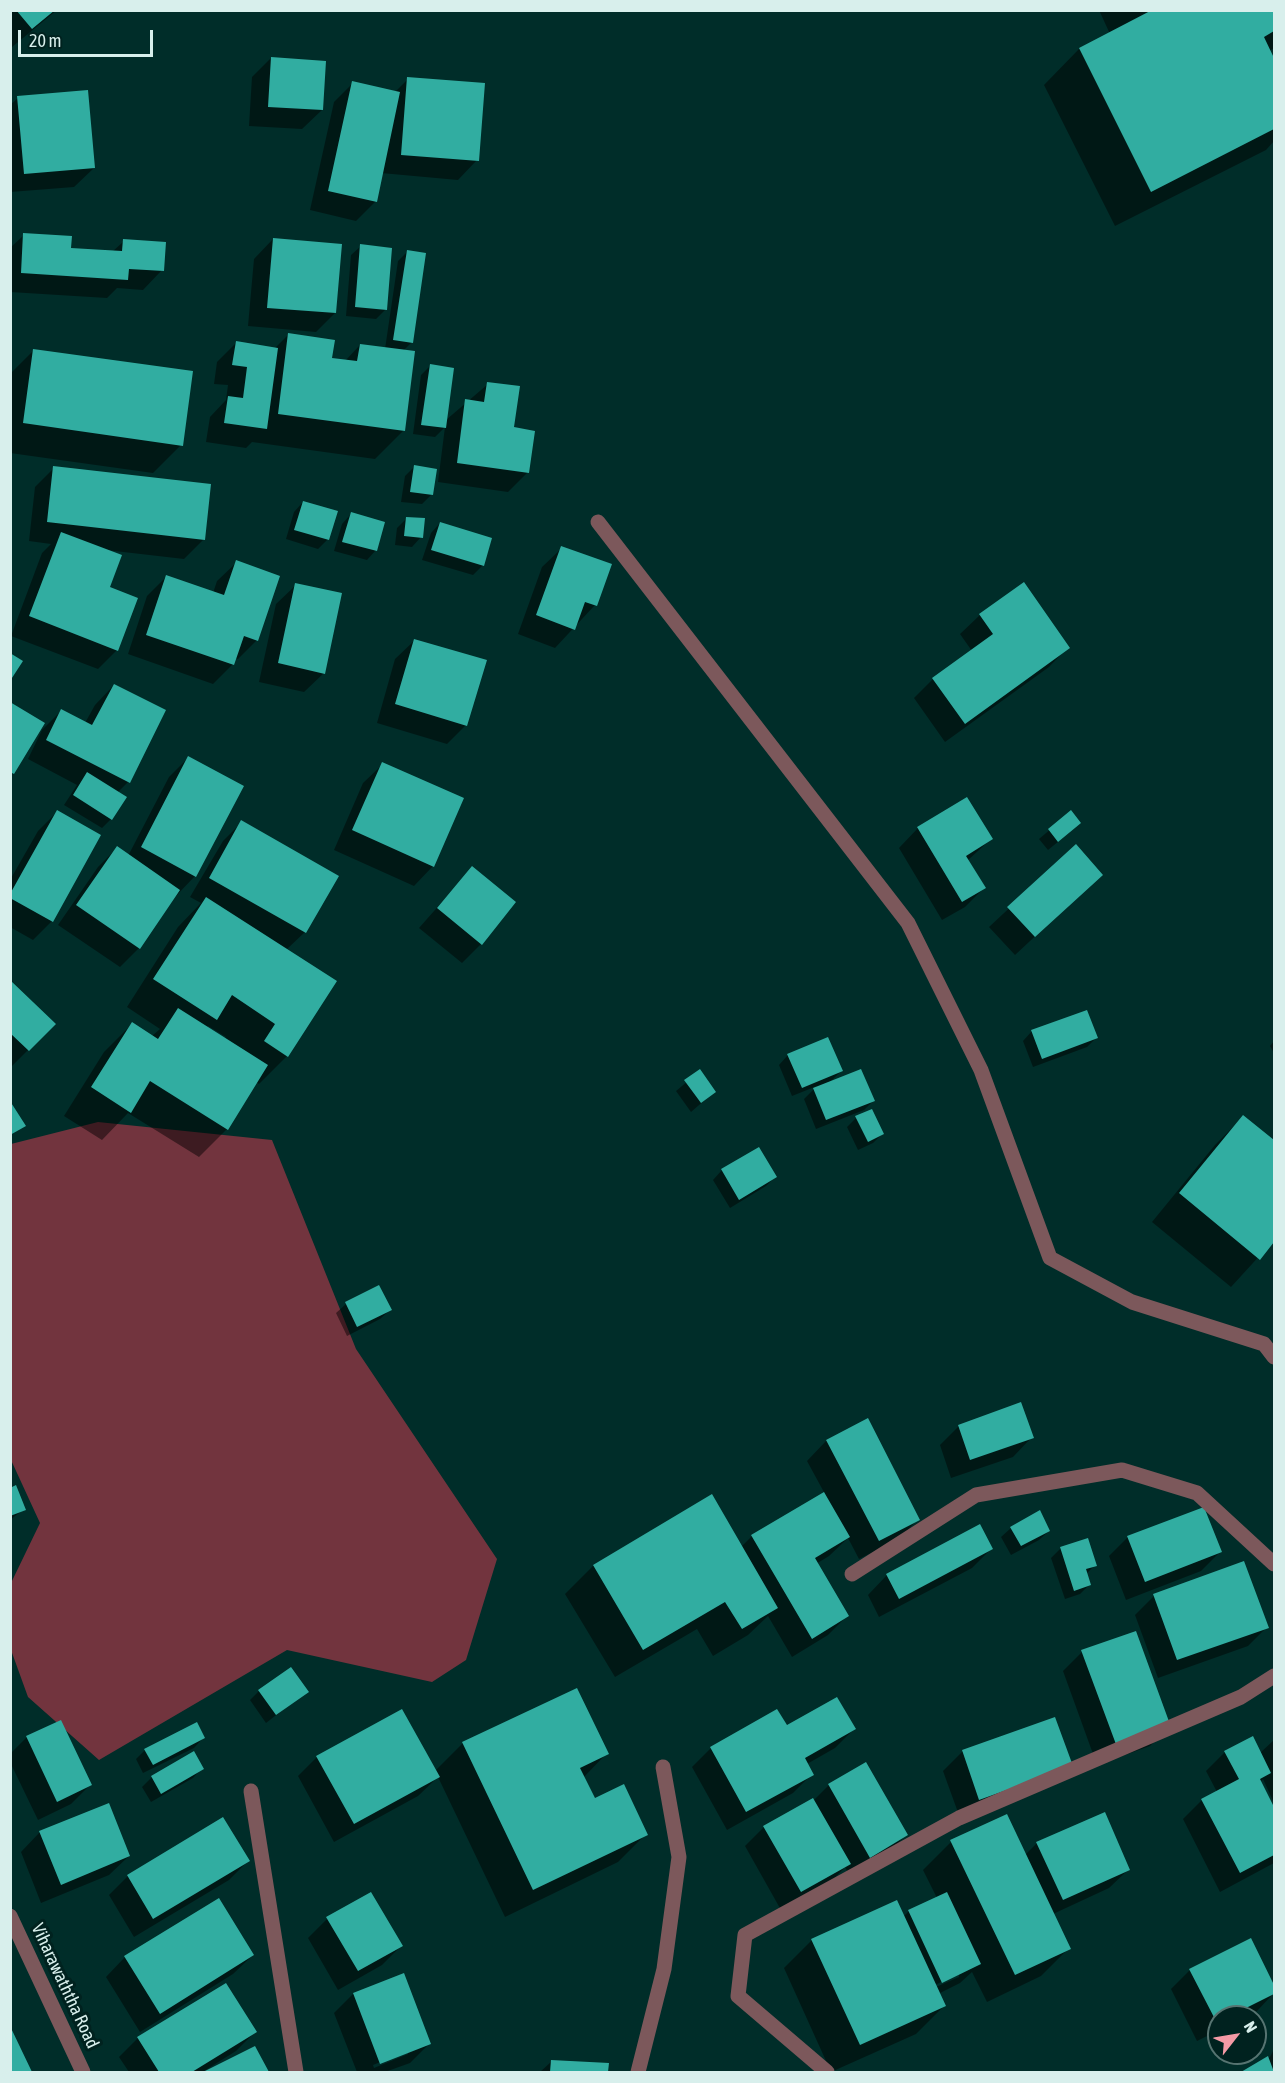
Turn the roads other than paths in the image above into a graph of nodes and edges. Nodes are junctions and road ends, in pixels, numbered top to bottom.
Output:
1 (598, 522) dead end
2 (1275, 1357) edge
3 (1275, 1564) edge
4 (852, 1574) dead end
5 (1275, 1676) edge
6 (663, 1767) dead end
7 (251, 1791) dead end
8 (10, 1916) edge
9 (83, 2073) edge
10 (296, 2073) edge
11 (638, 2073) edge
12 (827, 2073) edge

1 - 2 street
3 - 4 street
5 - 12 street
6 - 11 street
7 - 10 street
8 - 9 street, Viharawaththa Road

